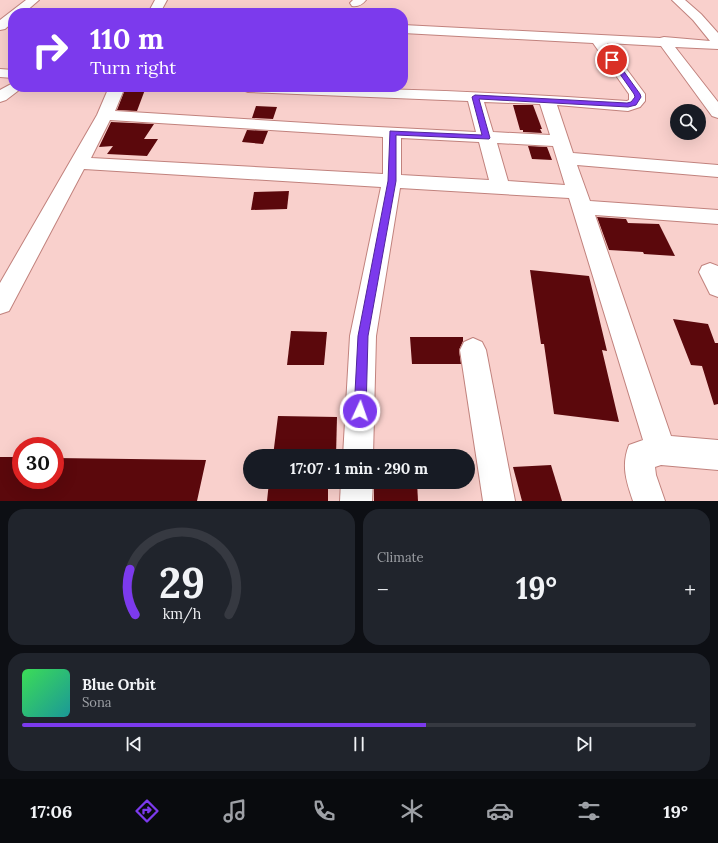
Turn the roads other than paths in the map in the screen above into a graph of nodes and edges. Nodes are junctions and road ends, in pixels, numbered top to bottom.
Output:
1 (33, 0) edge
2 (678, 0) edge
3 (23, 8) edge
4 (697, 17) junction
5 (711, 18) dead end
6 (8, 20) edge
7 (0, 26) edge
8 (408, 29) edge
9 (596, 38) junction
10 (664, 41) junction
11 (718, 41) edge
12 (718, 45) edge
13 (115, 92) edge
14 (362, 92) edge
15 (475, 97) junction
16 (547, 100) junction
17 (718, 113) edge
18 (105, 115) junction
19 (392, 133) junction
20 (486, 138) junction
21 (563, 150) junction
22 (77, 162) junction
23 (718, 171) edge
24 (392, 181) junction
25 (500, 187) junction
26 (579, 199) junction
27 (718, 217) edge
28 (6, 283) edge
29 (0, 304) edge
30 (473, 350) dead end
31 (358, 449) edge
32 (661, 450) junction
33 (718, 455) edge
34 (357, 489) edge
35 (356, 501) edge
36 (499, 501) edge
37 (649, 501) edge

1 - 3 street
2 - 4 street
4 - 5 street
4 - 11 street
6 - 7 street
8 - 9 street
9 - 10 street
9 - 16 street
10 - 12 street
10 - 17 street
13 - 18 street
14 - 15 street
15 - 16 street
15 - 20 street
16 - 21 street
18 - 19 street
18 - 22 street
19 - 20 street
19 - 24 street
20 - 21 street
20 - 25 street
21 - 23 street
21 - 26 street
22 - 24 street
22 - 28 street
24 - 25 street
24 - 31 street
25 - 26 street
26 - 27 street
26 - 32 street
28 - 29 street
30 - 36 street
32 - 33 street
32 - 37 street
34 - 35 street

